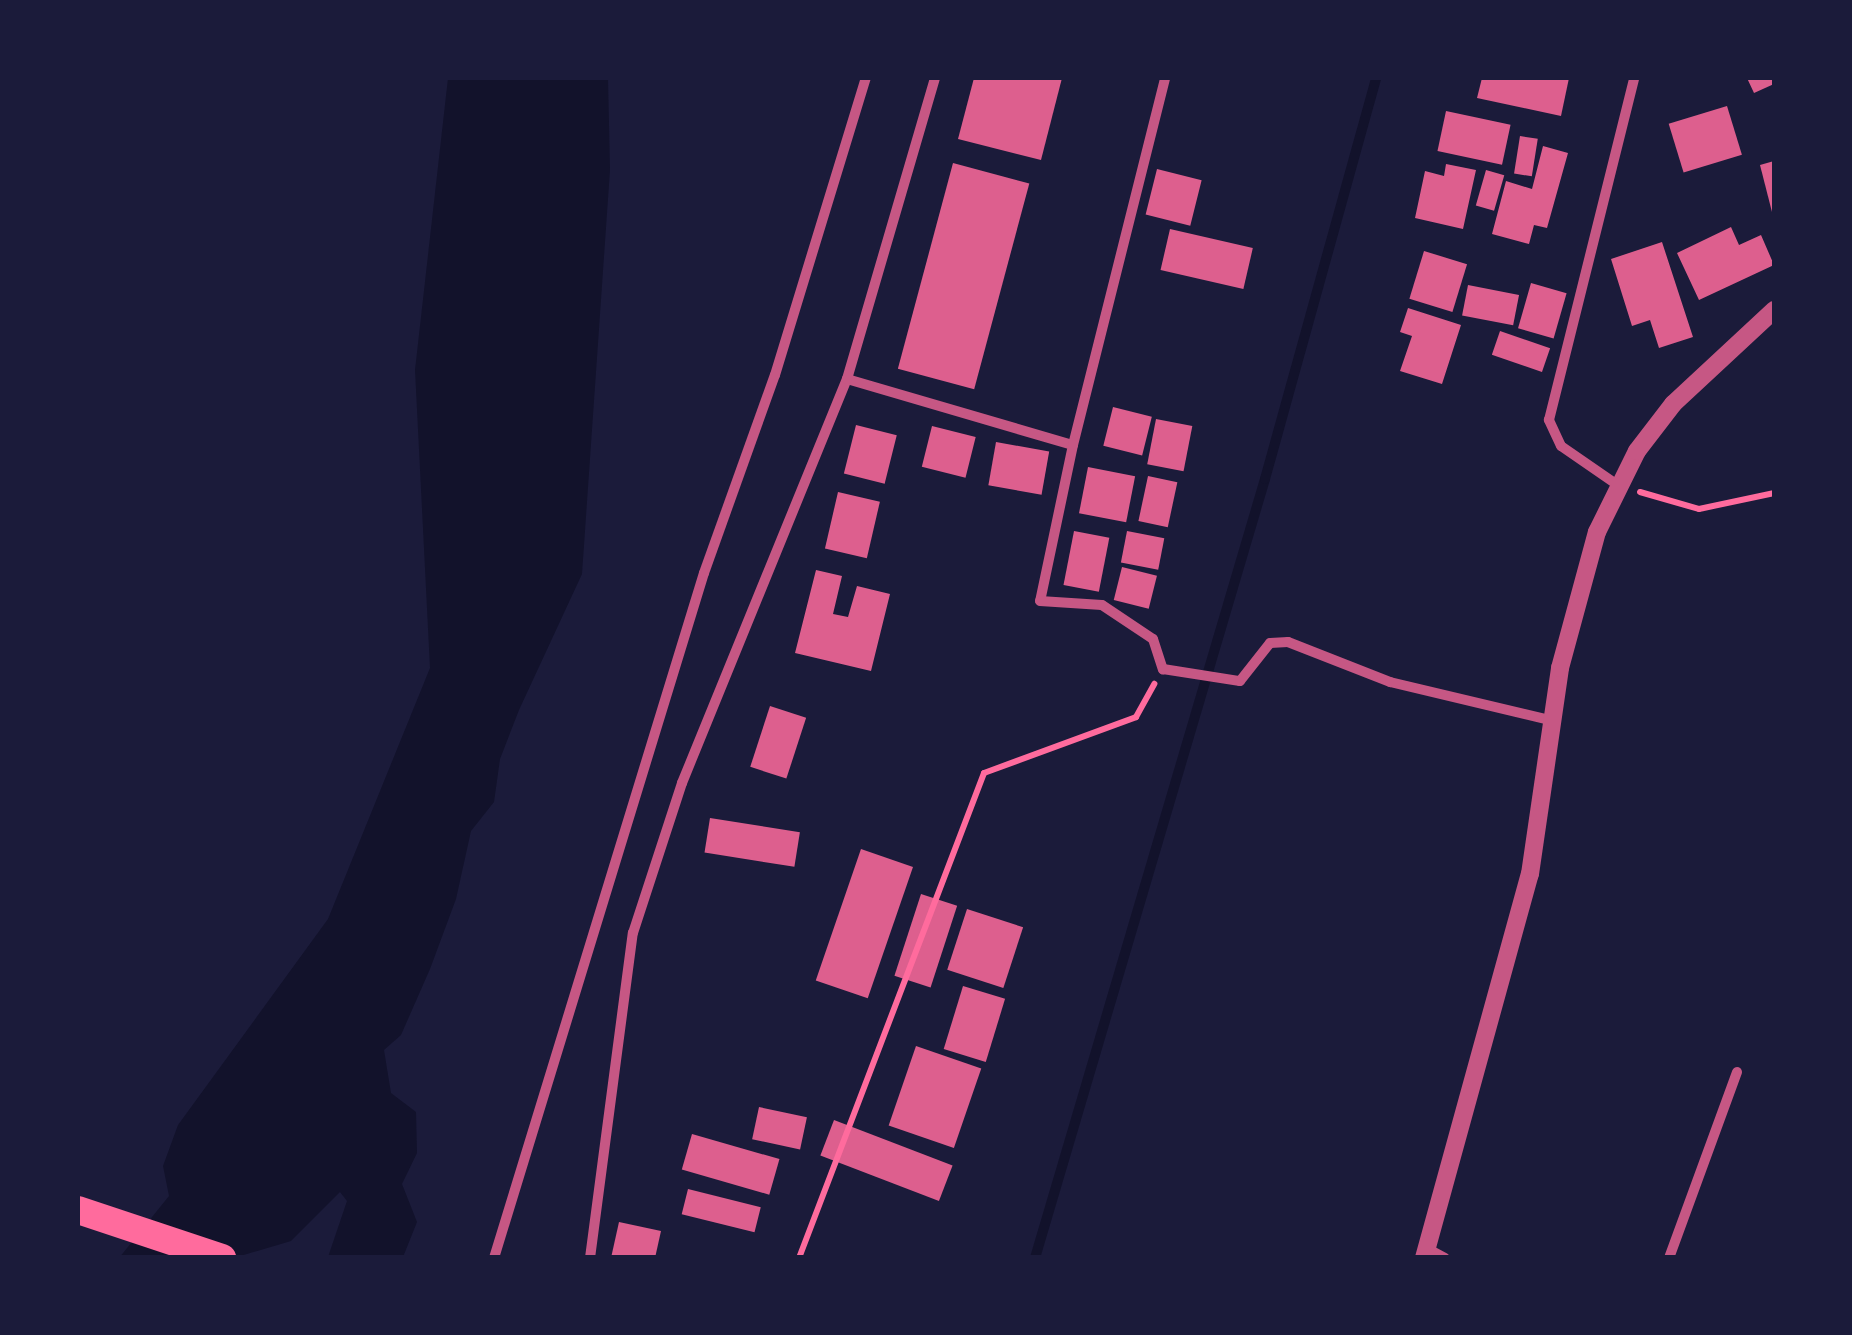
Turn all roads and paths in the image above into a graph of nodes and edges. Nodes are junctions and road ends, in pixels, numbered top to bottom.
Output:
1 (866, 78) edge
2 (934, 78) edge
3 (1165, 78) edge
4 (1634, 78) edge
5 (1774, 310) edge
6 (847, 378) junction
7 (1074, 444) junction
8 (1619, 486) junction
9 (1774, 493) edge
10 (1163, 669) junction
11 (1555, 721) junction
12 (1736, 1072) dead end
13 (78, 1210) edge
14 (1432, 1255) edge
15 (222, 1258) edge
16 (494, 1258) edge
17 (590, 1258) edge
18 (798, 1258) edge
19 (1669, 1258) edge

1 - 16 street
2 - 6 street
3 - 7 street
4 - 8 street
5 - 8 street
6 - 7 street
6 - 17 street
7 - 10 street
8 - 9 path
8 - 11 street
10 - 11 street
10 - 18 path
11 - 14 street
12 - 19 street
13 - 15 highway

